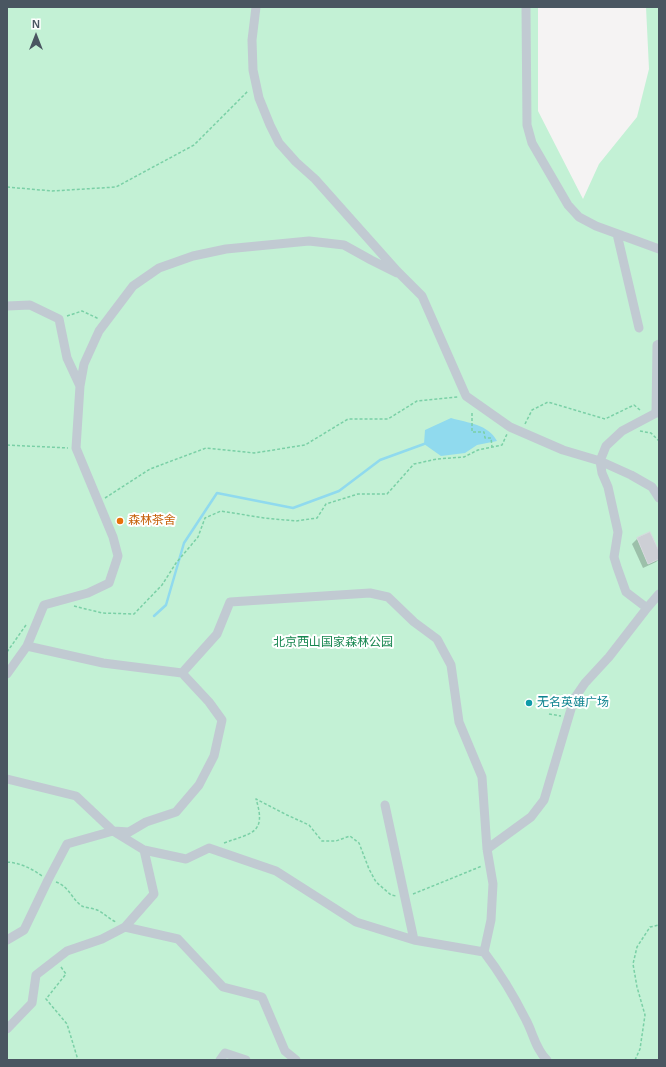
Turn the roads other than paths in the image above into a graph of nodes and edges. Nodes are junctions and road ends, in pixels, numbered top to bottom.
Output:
1 (256, 7) edge
2 (526, 7) edge
3 (617, 234) junction
4 (659, 249) edge
5 (401, 275) junction
6 (7, 306) edge
7 (639, 328) dead end
8 (659, 344) edge
9 (80, 386) junction
10 (655, 414) edge
11 (600, 462) junction
12 (659, 498) edge
13 (659, 594) edge
14 (646, 608) junction
15 (27, 646) junction
16 (182, 673) junction
17 (7, 674) edge
18 (7, 779) edge
19 (385, 805) dead end
20 (113, 831) junction
21 (487, 849) junction
22 (144, 850) junction
23 (125, 927) junction
24 (7, 940) edge
25 (414, 940) junction
26 (484, 952) junction
27 (7, 1029) edge
28 (220, 1060) edge
29 (246, 1060) edge
30 (296, 1060) edge
31 (548, 1060) edge

1 - 5 street
2 - 3 street
3 - 4 street
3 - 7 street
5 - 9 street
5 - 11 street
6 - 9 street
8 - 10 street
9 - 15 street
10 - 11 street
11 - 12 street
11 - 14 street
13 - 14 street
14 - 21 street
15 - 16 street
15 - 17 street
16 - 20 street
16 - 21 street
18 - 20 street
19 - 25 street
20 - 22 street
20 - 24 street
21 - 26 street
22 - 23 street
22 - 25 street
23 - 27 street
23 - 30 street
25 - 26 street
26 - 31 street
28 - 29 street

